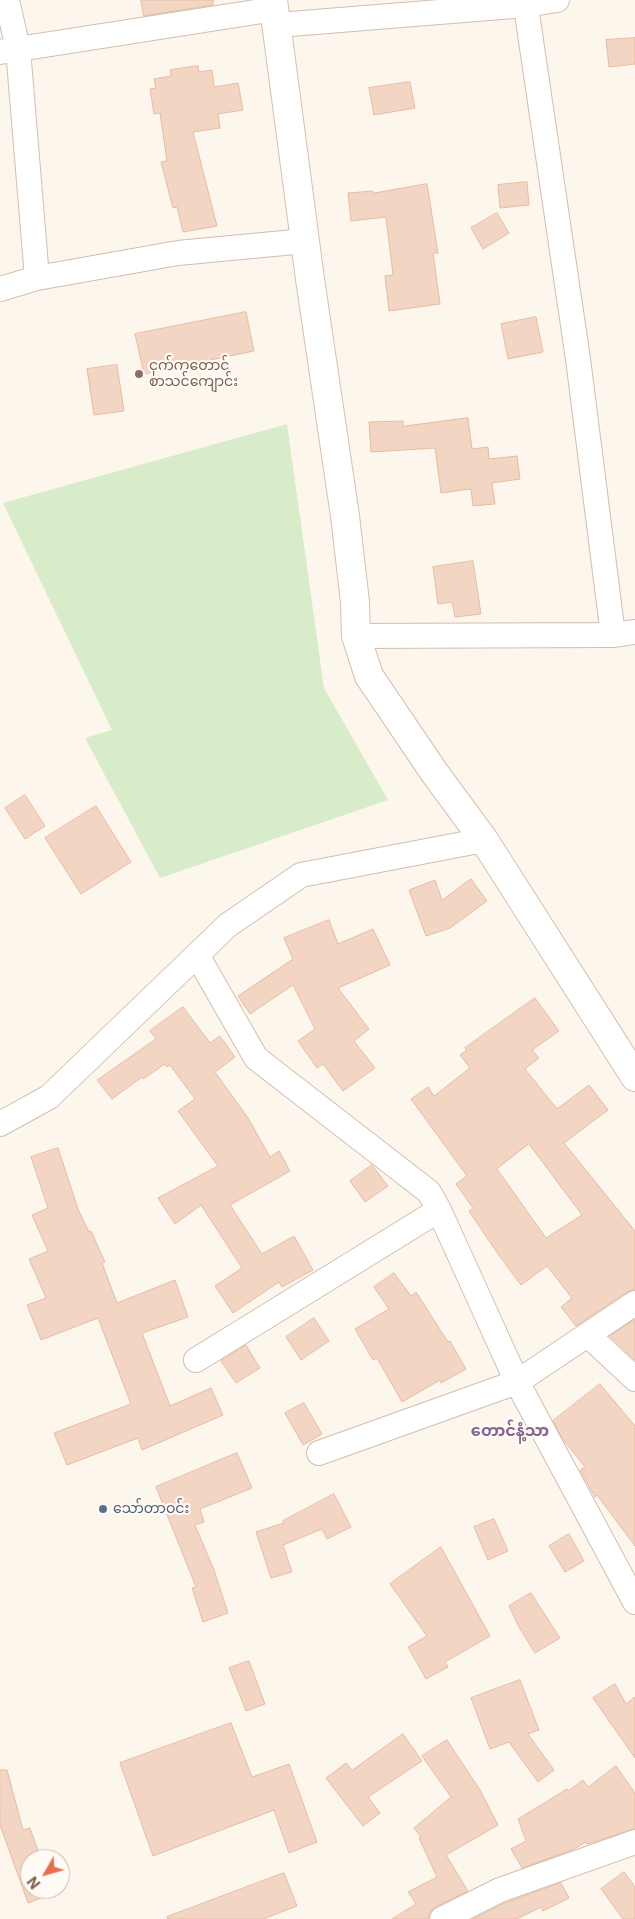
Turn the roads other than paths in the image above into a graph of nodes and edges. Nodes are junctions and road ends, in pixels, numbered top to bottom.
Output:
1 (7, 0) edge
2 (557, 0) edge
3 (526, 3) edge
4 (275, 11) edge
5 (9, 50) edge
6 (305, 241) junction
7 (37, 278) junction
8 (0, 289) edge
9 (624, 634) edge
10 (356, 636) junction
11 (484, 840) junction
12 (197, 955) junction
13 (635, 1076) edge
14 (0, 1124) edge
15 (439, 1210) junction
16 (635, 1303) edge
17 (589, 1336) junction
18 (196, 1360) dead end
19 (635, 1379) edge
20 (517, 1382) junction
21 (319, 1453) dead end
22 (635, 1602) edge
23 (635, 1842) edge
24 (442, 1919) edge

1 - 5 street
2 - 3 street
3 - 4 street
3 - 9 street
4 - 5 street
4 - 6 main road
5 - 7 street
6 - 7 street
6 - 10 main road
7 - 8 street
9 - 10 street
10 - 11 main road
11 - 12 street
11 - 13 main road
12 - 14 street
12 - 15 street
15 - 18 street
15 - 20 street
16 - 17 street
17 - 19 street
17 - 20 street
20 - 21 street
20 - 22 street
23 - 24 street

